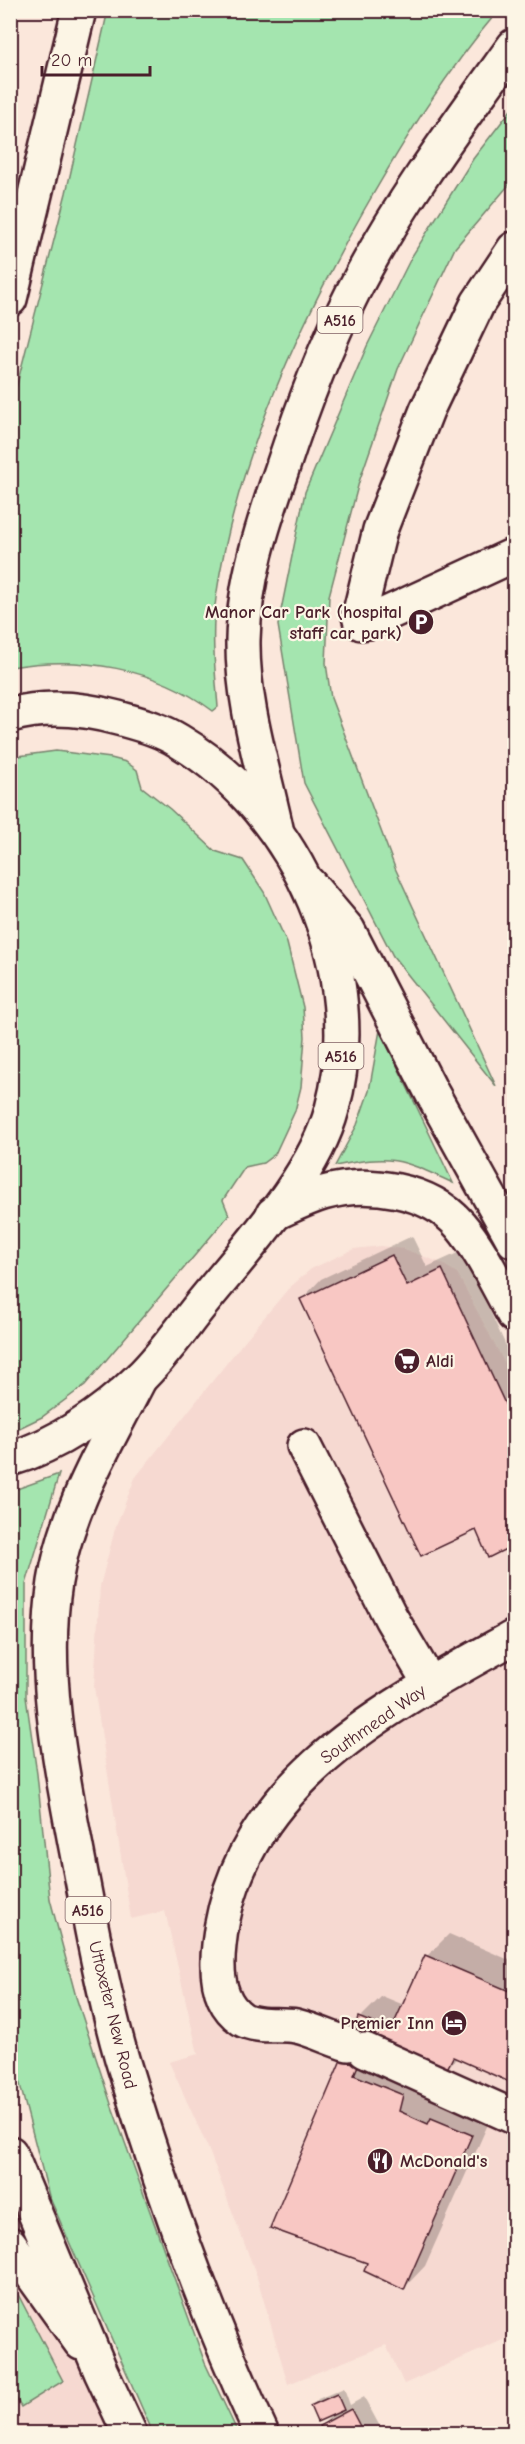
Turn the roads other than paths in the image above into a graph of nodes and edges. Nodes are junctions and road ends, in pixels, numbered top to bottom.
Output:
1 (79, 10) edge
2 (514, 46) edge
3 (514, 249) edge
4 (10, 299) edge
5 (514, 555) edge
6 (10, 715) edge
7 (277, 830) junction
8 (309, 884) junction
9 (273, 1214) junction
10 (514, 1241) edge
11 (514, 1315) edge
12 (140, 1378) junction
13 (304, 1446) dead end
14 (10, 1459) edge
15 (514, 1637) edge
16 (430, 1683) junction
17 (514, 2117) edge
18 (11, 2156) edge
19 (10, 2244) edge
20 (101, 2372) junction
21 (130, 2433) edge
22 (262, 2433) edge

1 - 4 main road
2 - 7 main road, A516
3 - 5 main road
6 - 7 main road, A516
7 - 8 main road, A516
8 - 9 main road, A516
8 - 10 main road
9 - 11 main road
9 - 12 main road, A516
12 - 14 main road, A516
12 - 22 main road, Uttoxeter New Road / A516
13 - 16 main road
15 - 16 main road, Southmead Way
16 - 17 main road, Southmead Way
18 - 20 main road
19 - 20 main road
20 - 21 main road

